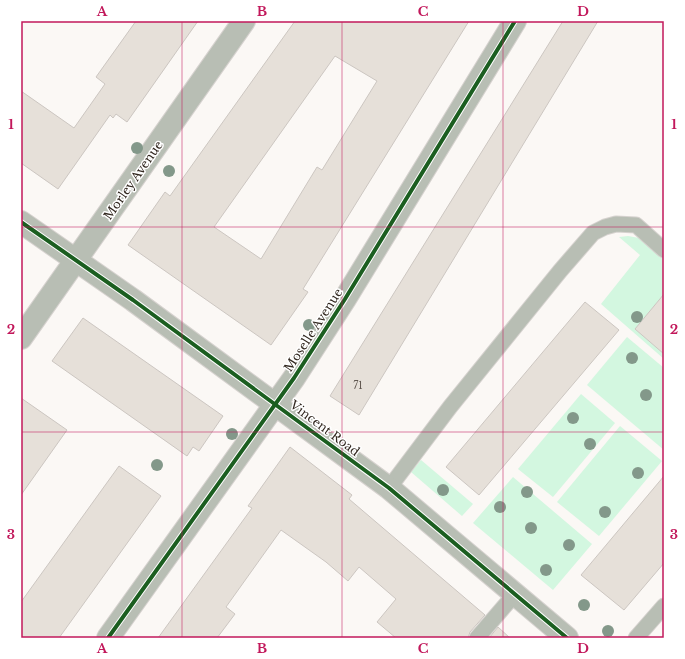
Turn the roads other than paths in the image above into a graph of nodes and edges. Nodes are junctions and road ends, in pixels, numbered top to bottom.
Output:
1 (244, 21) edge
2 (515, 21) edge
3 (21, 222) edge
4 (664, 250) edge
5 (76, 261) junction
6 (21, 338) edge
7 (275, 404) junction
8 (389, 488) junction
9 (515, 594) junction
10 (664, 606) edge
11 (108, 638) edge
12 (477, 638) edge
13 (566, 638) edge
14 (636, 638) edge

1 - 5 street, Morley Avenue
2 - 7 street, Moselle Avenue
3 - 5 street, Vincent Road
4 - 8 lane
5 - 6 street, Morley Avenue
5 - 7 street, Vincent Road
7 - 8 street, Vincent Road
7 - 11 street, Moselle Avenue
8 - 9 street, Vincent Road
9 - 12 lane
9 - 13 street, Vincent Road
10 - 14 lane

